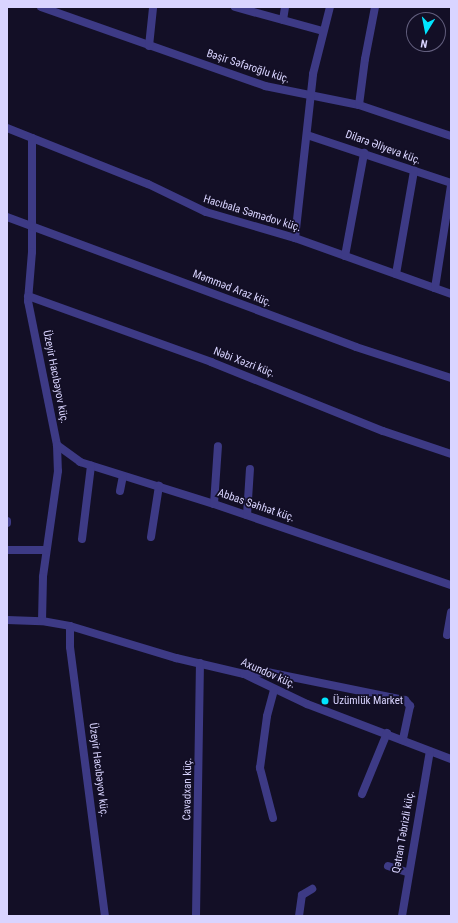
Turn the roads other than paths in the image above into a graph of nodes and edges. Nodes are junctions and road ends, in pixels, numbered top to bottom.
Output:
1 (41, 7) edge
2 (153, 7) edge
3 (235, 7) edge
4 (285, 7) edge
5 (330, 7) edge
6 (375, 7) edge
7 (283, 20) junction
8 (323, 31) junction
9 (149, 46) junction
10 (311, 96) junction
11 (359, 105) junction
12 (7, 128) edge
13 (307, 135) junction
14 (451, 136) edge
15 (32, 138) junction
16 (364, 153) junction
17 (414, 171) junction
18 (451, 185) edge
19 (7, 217) edge
20 (33, 226) junction
21 (295, 238) junction
22 (345, 256) junction
23 (396, 274) junction
24 (435, 288) junction
25 (451, 294) edge
26 (28, 296) junction
27 (451, 378) edge
28 (57, 445) junction
29 (218, 446) dead end
30 (451, 454) edge
31 (92, 466) junction
32 (250, 469) dead end
33 (123, 476) junction
34 (159, 486) junction
35 (120, 491) dead end
36 (214, 504) junction
37 (247, 515) junction
38 (151, 537) dead end
39 (82, 538) dead end
40 (7, 550) edge
41 (46, 550) junction
42 (451, 585) edge
43 (451, 612) edge
44 (7, 620) edge
45 (42, 621) junction
46 (70, 626) junction
47 (447, 635) dead end
48 (200, 663) junction
49 (244, 674) junction
50 (274, 690) junction
51 (386, 733) junction
52 (403, 740) junction
53 (430, 751) junction
54 (451, 758) edge
55 (362, 794) dead end
56 (273, 818) dead end
57 (388, 866) dead end
58 (409, 873) junction
59 (312, 889) dead end
60 (105, 916) edge
61 (196, 916) edge
62 (299, 916) edge
63 (402, 916) edge

1 - 9 street, Bəşir Səfəroğlu küç.
2 - 9 street
3 - 7 street
4 - 7 street
5 - 8 street
6 - 11 street
7 - 8 street
8 - 10 street
9 - 10 street, Bəşir Səfəroğlu küç.
10 - 11 street, Bəşir Səfəroğlu küç.
10 - 13 street
11 - 14 street, Bəşir Səfəroğlu küç.
12 - 15 street, Hacıbala Səmədov küç.
13 - 16 street, Dilarə Əliyeva küç.
13 - 21 street
15 - 20 street, Üzeyir Hacıbəyov küç.
15 - 21 street, Hacıbala Səmədov küç.
16 - 17 street, Dilarə Əliyeva küç.
16 - 22 street
17 - 18 street, Dilarə Əliyeva küç.
17 - 23 street
18 - 24 street
19 - 20 street, Məmməd Araz küç.
20 - 26 street, Üzeyir Hacıbəyov küç.
20 - 27 street, Məmməd Araz küç.
21 - 22 street, Hacıbala Səmədov küç.
22 - 23 street, Hacıbala Səmədov küç.
23 - 24 street, Hacıbala Səmədov küç.
24 - 25 street, Hacıbala Səmədov küç.
26 - 28 street, Üzeyir Hacıbəyov küç.
26 - 30 street, Nəbi Xəzri küç.
28 - 31 street, Abbas Səhhət küç.
28 - 41 street, Üzeyir Hacıbəyov küç.
29 - 36 street
31 - 33 street, Abbas Səhhət küç.
31 - 39 street
32 - 37 street
33 - 34 street, Abbas Səhhət küç.
33 - 35 street
34 - 36 street, Abbas Səhhət küç.
34 - 38 street
36 - 37 street, Abbas Səhhət küç.
37 - 42 street, Abbas Səhhət küç.
40 - 41 street
41 - 45 street, Üzeyir Hacıbəyov küç.
43 - 47 street
44 - 45 street
45 - 46 street, Axundov küç.
46 - 48 street, Axundov küç.
46 - 60 street, Üzeyir Hacıbəyov küç.
48 - 49 street, Axundov küç.
48 - 61 street, Cavadxan küç.
49 - 50 street, Axundov küç.
49 - 52 street
50 - 51 street, Axundov küç.
50 - 56 street
51 - 52 street, Axundov küç.
51 - 55 street
52 - 53 street, Axundov küç.
53 - 54 street, Axundov küç.
53 - 58 street, Qətran Təbrizli küç.
57 - 58 street
58 - 63 street, Qətran Təbrizli küç.
59 - 62 street

